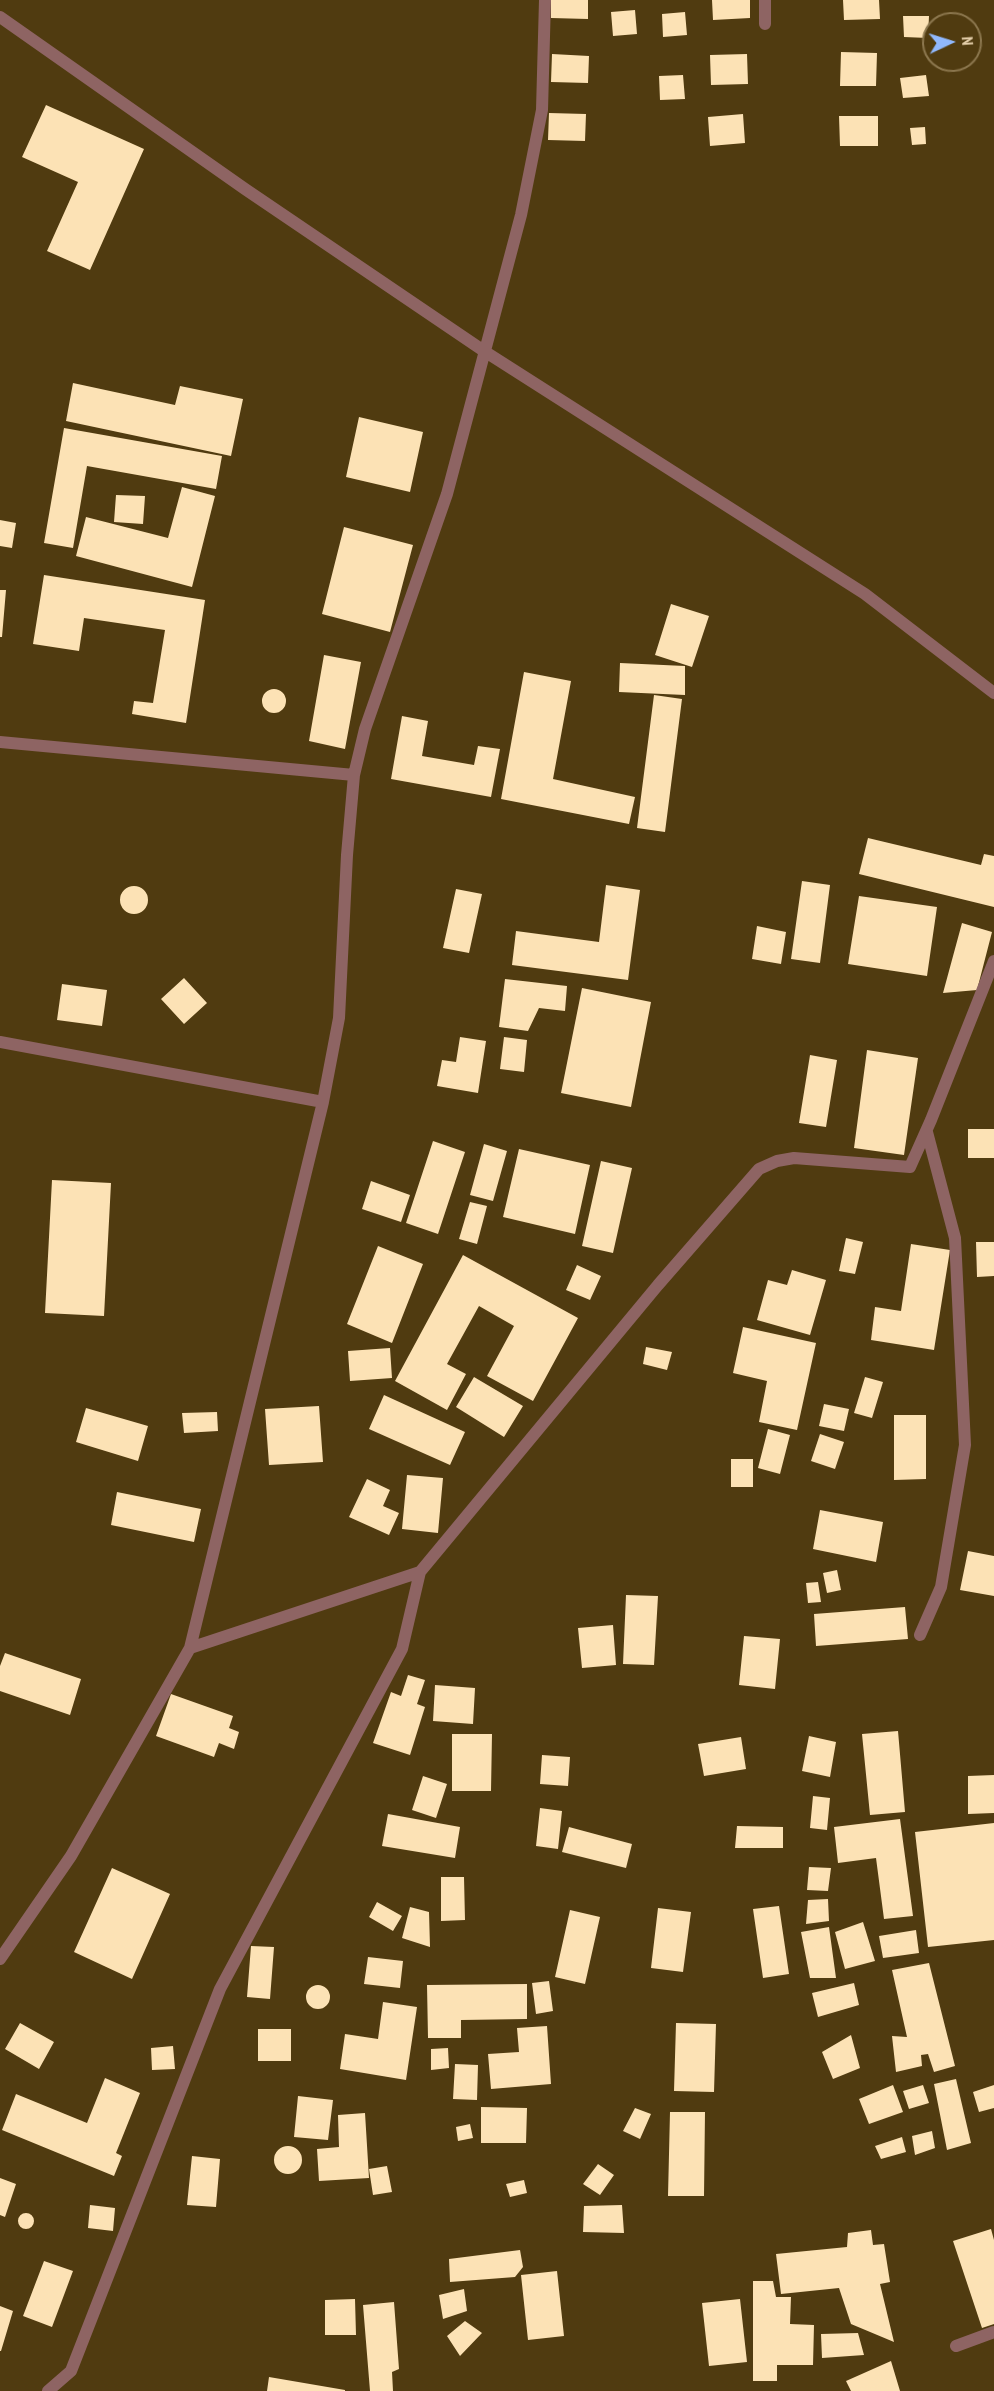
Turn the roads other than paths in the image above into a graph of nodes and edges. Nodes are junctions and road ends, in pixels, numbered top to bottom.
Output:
1 (545, 0) edge
2 (765, 0) edge
3 (0, 17) edge
4 (765, 24) dead end
5 (484, 351) junction
6 (994, 693) edge
7 (0, 742) edge
8 (354, 776) junction
9 (994, 961) edge
10 (0, 1042) edge
11 (323, 1102) junction
12 (927, 1132) junction
13 (420, 1572) junction
14 (920, 1635) dead end
15 (190, 1648) junction
16 (0, 1959) edge
17 (994, 2332) edge
18 (956, 2346) dead end
19 (48, 2391) edge

1 - 5 street
2 - 4 street
3 - 5 street
5 - 6 street
5 - 8 street
7 - 8 street
8 - 11 street
9 - 12 street
10 - 11 street
11 - 15 street
12 - 13 street
12 - 14 street
13 - 15 street
13 - 19 street
15 - 16 street
17 - 18 street

